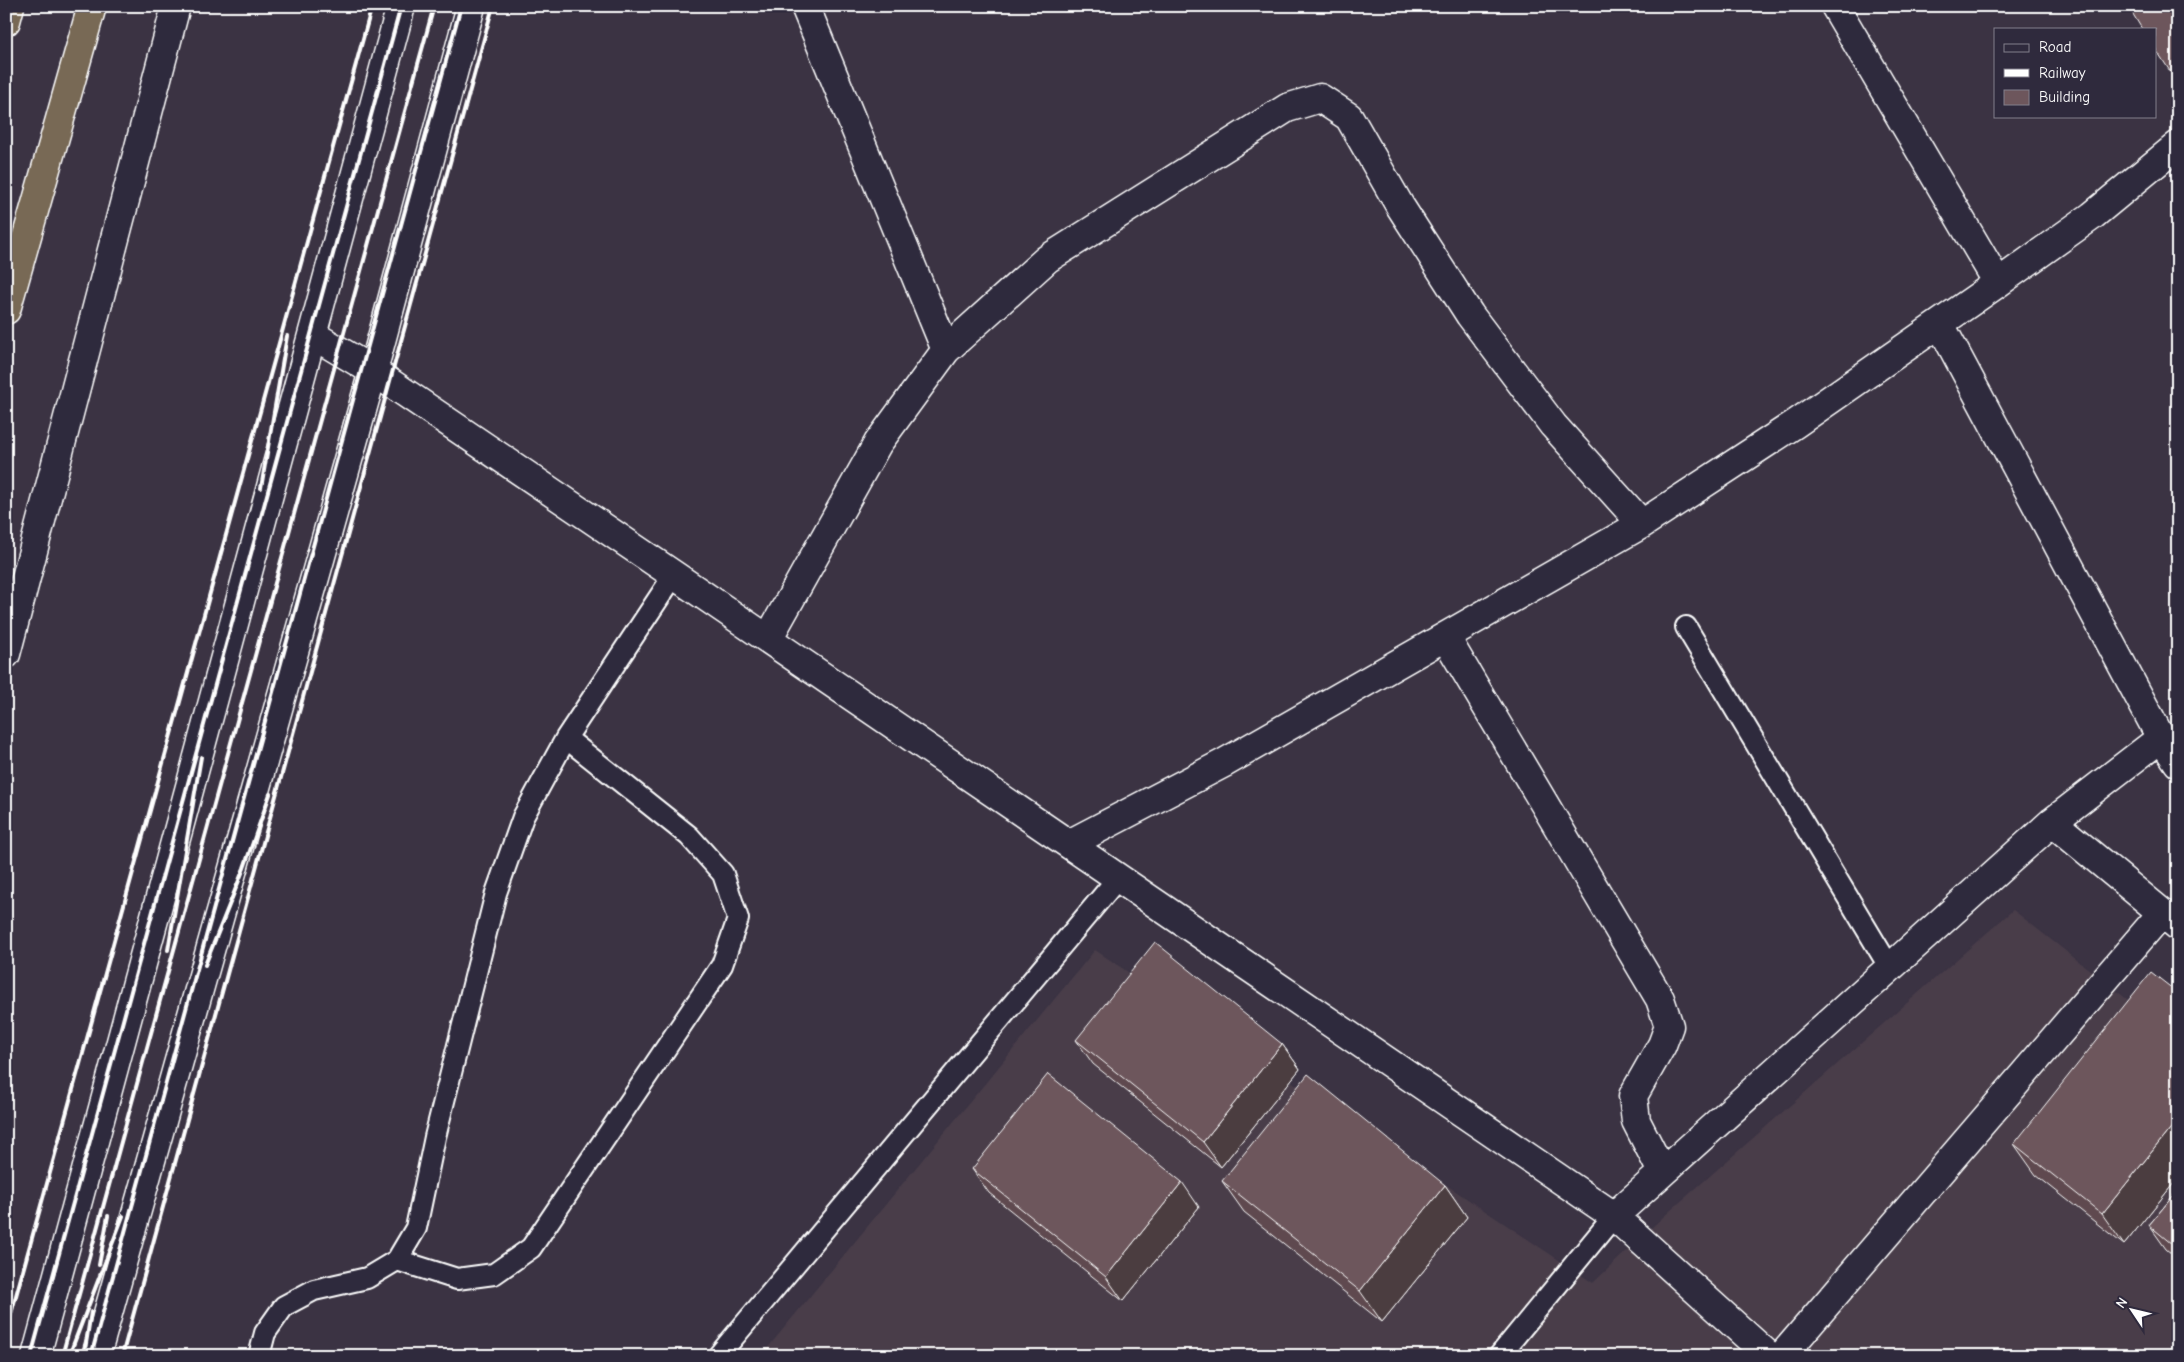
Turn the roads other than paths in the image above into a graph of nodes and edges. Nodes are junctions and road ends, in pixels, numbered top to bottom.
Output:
1 (10, 6) edge
2 (92, 6) edge
3 (176, 6) edge
4 (401, 6) edge
5 (471, 6) edge
6 (805, 6) edge
7 (1835, 6) edge
8 (6, 21) edge
9 (2178, 145) edge
10 (1998, 283) junction
11 (6, 310) edge
12 (1940, 324) junction
13 (313, 335) junction
14 (946, 350) junction
15 (373, 371) junction
16 (1642, 524) junction
17 (674, 575) junction
18 (1686, 627) dead end
19 (1446, 638) junction
20 (768, 640) junction
21 (6, 654) edge
22 (566, 738) junction
23 (2161, 738) junction
24 (2178, 763) edge
25 (2052, 822) junction
26 (1069, 844) junction
27 (1118, 878) junction
28 (2170, 920) edge
29 (1890, 968) junction
30 (1662, 1172) junction
31 (1614, 1216) junction
32 (397, 1260) junction
33 (36, 1356) edge
34 (96, 1356) edge
35 (259, 1356) edge
36 (718, 1356) edge
37 (1499, 1356) edge
38 (1769, 1356) edge
39 (1782, 1356) edge

1 - 8 highway
2 - 11 highway
3 - 21 street
4 - 13 street
5 - 15 street
6 - 14 street
7 - 10 street
9 - 10 street
10 - 12 street
12 - 16 street
12 - 23 street
13 - 15 street
13 - 33 street
14 - 16 street
14 - 20 street
15 - 17 street
15 - 34 street
16 - 19 street
17 - 20 street
17 - 22 lane
18 - 29 lane
19 - 26 street
19 - 30 street
20 - 26 street
22 - 32 lane
22 - 32 lane
23 - 24 street
23 - 25 street
25 - 28 street
25 - 29 street
26 - 27 street
27 - 31 street
27 - 36 lane
28 - 39 street
29 - 30 street
30 - 31 street
31 - 37 lane
31 - 38 street
32 - 35 lane

